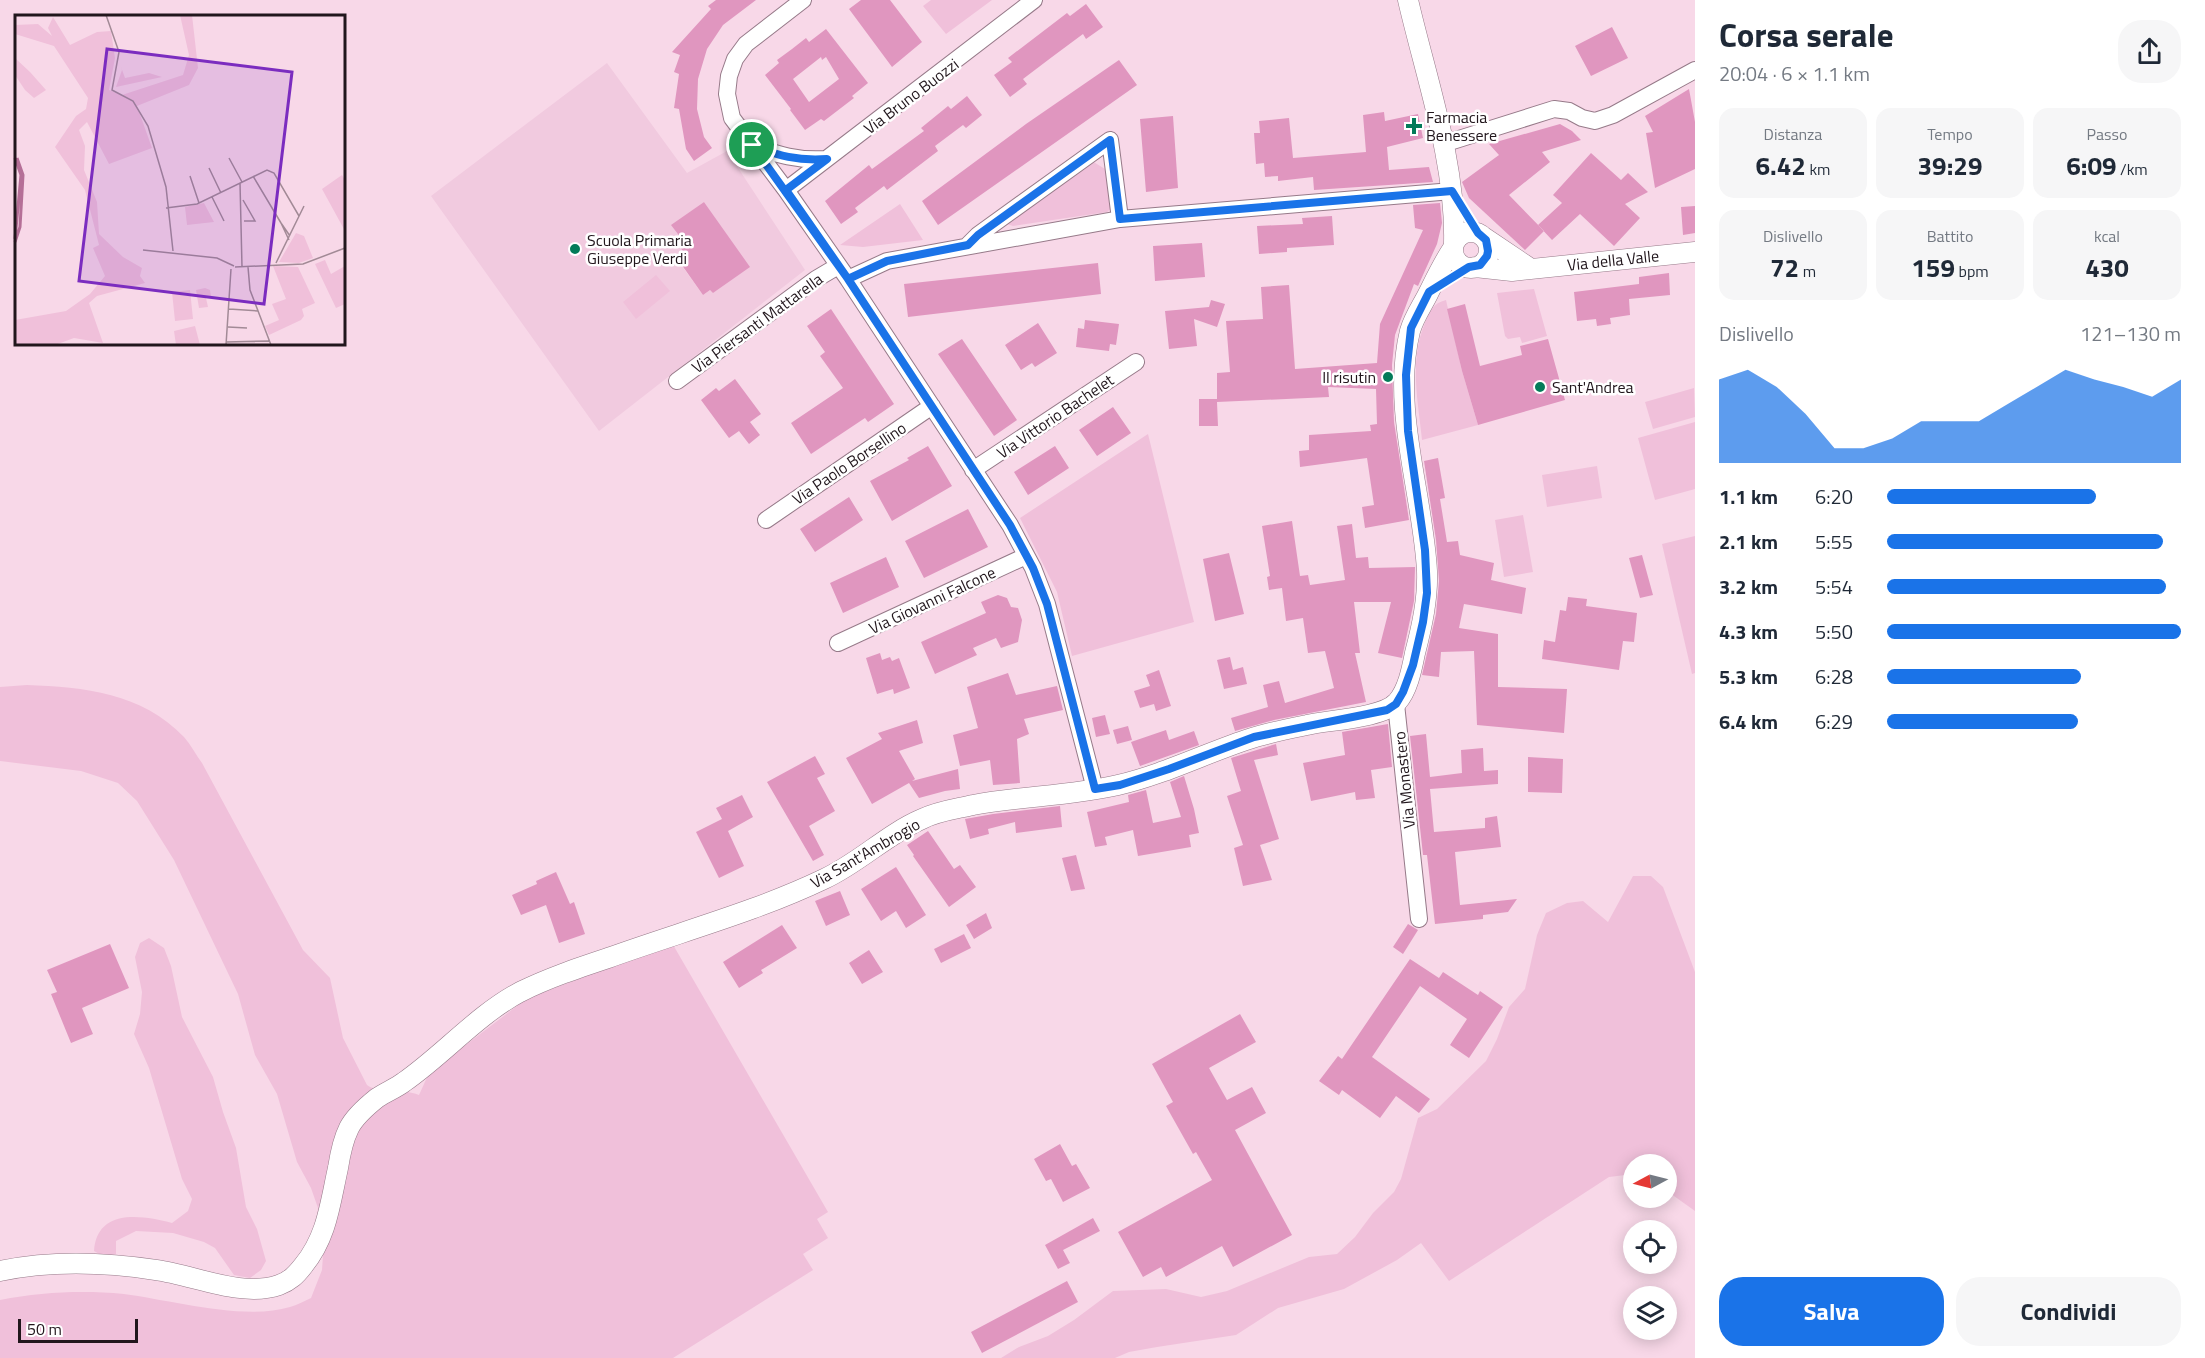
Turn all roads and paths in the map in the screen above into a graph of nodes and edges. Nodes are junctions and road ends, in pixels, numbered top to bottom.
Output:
1 (803, 0) edge
2 (1034, 0) edge
3 (1408, 0) edge
4 (1695, 70) edge
5 (748, 140) junction
6 (1443, 144) junction
7 (827, 159) junction
8 (786, 190) junction
9 (1452, 191) junction
10 (1120, 219) junction
11 (1480, 235) junction
12 (968, 245) junction
13 (1454, 245) junction
14 (1695, 252) edge
15 (1472, 267) junction
16 (1531, 268) junction
17 (843, 273) junction
18 (1429, 292) junction
19 (1136, 362) dead end
20 (677, 381) dead end
21 (932, 406) junction
22 (973, 470) junction
23 (766, 520) dead end
24 (1026, 556) junction
25 (838, 643) dead end
26 (1396, 704) junction
27 (1095, 789) junction
28 (1419, 919) dead end
29 (0, 1270) edge

1 - 5 street
2 - 7 street, Via Bruno Buozzi
3 - 6 street
4 - 6 street
5 - 7 street
5 - 8 street
6 - 9 street
7 - 8 street, Via Bruno Buozzi
8 - 17 street
9 - 10 street, Via Piersanti Mattarella
9 - 11 street
9 - 13 street
10 - 12 street, Via Piersanti Mattarella
10 - 12 street
11 - 13 street
11 - 15 street
11 - 16 street
12 - 17 street, Via Piersanti Mattarella
13 - 15 street
13 - 18 street
14 - 16 street, Via della Valle
15 - 16 street, Via della Valle
15 - 18 street
17 - 20 street, Via Piersanti Mattarella
17 - 21 street
18 - 26 street
19 - 22 street, Via Vittorio Bachelet
21 - 22 street
21 - 23 street, Via Paolo Borsellino
22 - 24 street
24 - 25 street, Via Giovanni Falcone
24 - 27 street
26 - 27 street, Via Sant'Ambrogio
26 - 28 street, Via Monastero
27 - 29 street, Via Sant'Ambrogio

